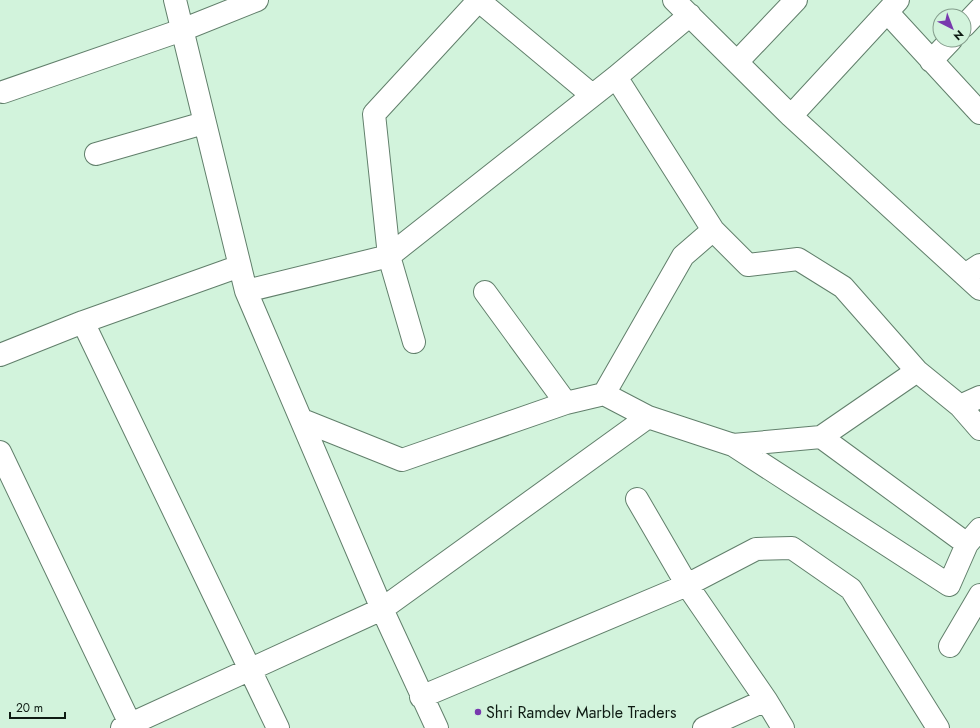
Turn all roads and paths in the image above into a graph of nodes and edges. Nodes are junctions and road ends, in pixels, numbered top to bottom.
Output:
1 (174, 0) edge
2 (257, 0) edge
3 (478, 0) edge
4 (674, 0) edge
5 (796, 0) edge
6 (893, 6) edge
7 (980, 9) edge
8 (690, 15) junction
9 (972, 18) edge
10 (182, 30) junction
11 (943, 48) edge
12 (931, 61) junction
13 (737, 62) junction
14 (616, 77) junction
15 (2, 92) dead end
16 (592, 95) junction
17 (977, 104) edge
18 (791, 116) junction
19 (204, 122) junction
20 (96, 154) dead end
21 (712, 230) junction
22 (389, 256) junction
23 (240, 266) junction
24 (975, 276) edge
25 (246, 291) junction
26 (485, 292) dead end
27 (83, 322) junction
28 (414, 342) dead end
29 (0, 355) edge
30 (917, 371) junction
31 (604, 394) junction
32 (980, 397) edge
33 (566, 403) junction
34 (960, 406) junction
35 (648, 417) junction
36 (302, 420) junction
37 (980, 429) edge
38 (821, 437) junction
39 (733, 445) junction
40 (1, 455) edge
41 (637, 499) dead end
42 (973, 537) edge
43 (687, 585) junction
44 (980, 595) edge
45 (382, 609) junction
46 (950, 646) dead end
47 (250, 670) junction
48 (421, 697) junction
49 (766, 700) junction
50 (128, 727) edge
51 (278, 728) edge
52 (437, 728) edge
53 (704, 728) edge
54 (783, 728) edge
55 (938, 728) edge

1 - 10 street
2 - 10 street
3 - 16 street
3 - 22 street
4 - 8 street
5 - 13 street
6 - 12 street
6 - 18 street
7 - 9 street
8 - 13 street
8 - 14 street
10 - 15 street
10 - 19 street
11 - 12 street
12 - 17 street
13 - 18 street
14 - 16 street
14 - 21 street
16 - 22 street
18 - 24 street
19 - 20 street
19 - 23 street
21 - 30 street
21 - 31 street
22 - 25 street
22 - 28 street
23 - 25 street
23 - 27 street
25 - 36 street
26 - 33 street
27 - 29 street
27 - 47 street
30 - 34 street
30 - 38 street
31 - 33 street
31 - 35 street
32 - 34 street
33 - 36 street
34 - 37 street
35 - 39 street
35 - 45 street
36 - 45 street
38 - 39 street
38 - 42 street
39 - 42 street
40 - 50 street
41 - 43 street
43 - 48 street
43 - 49 street
43 - 55 street
44 - 46 street
45 - 47 street
45 - 48 street
47 - 50 street
47 - 51 street
48 - 52 street
49 - 53 street
49 - 54 street

